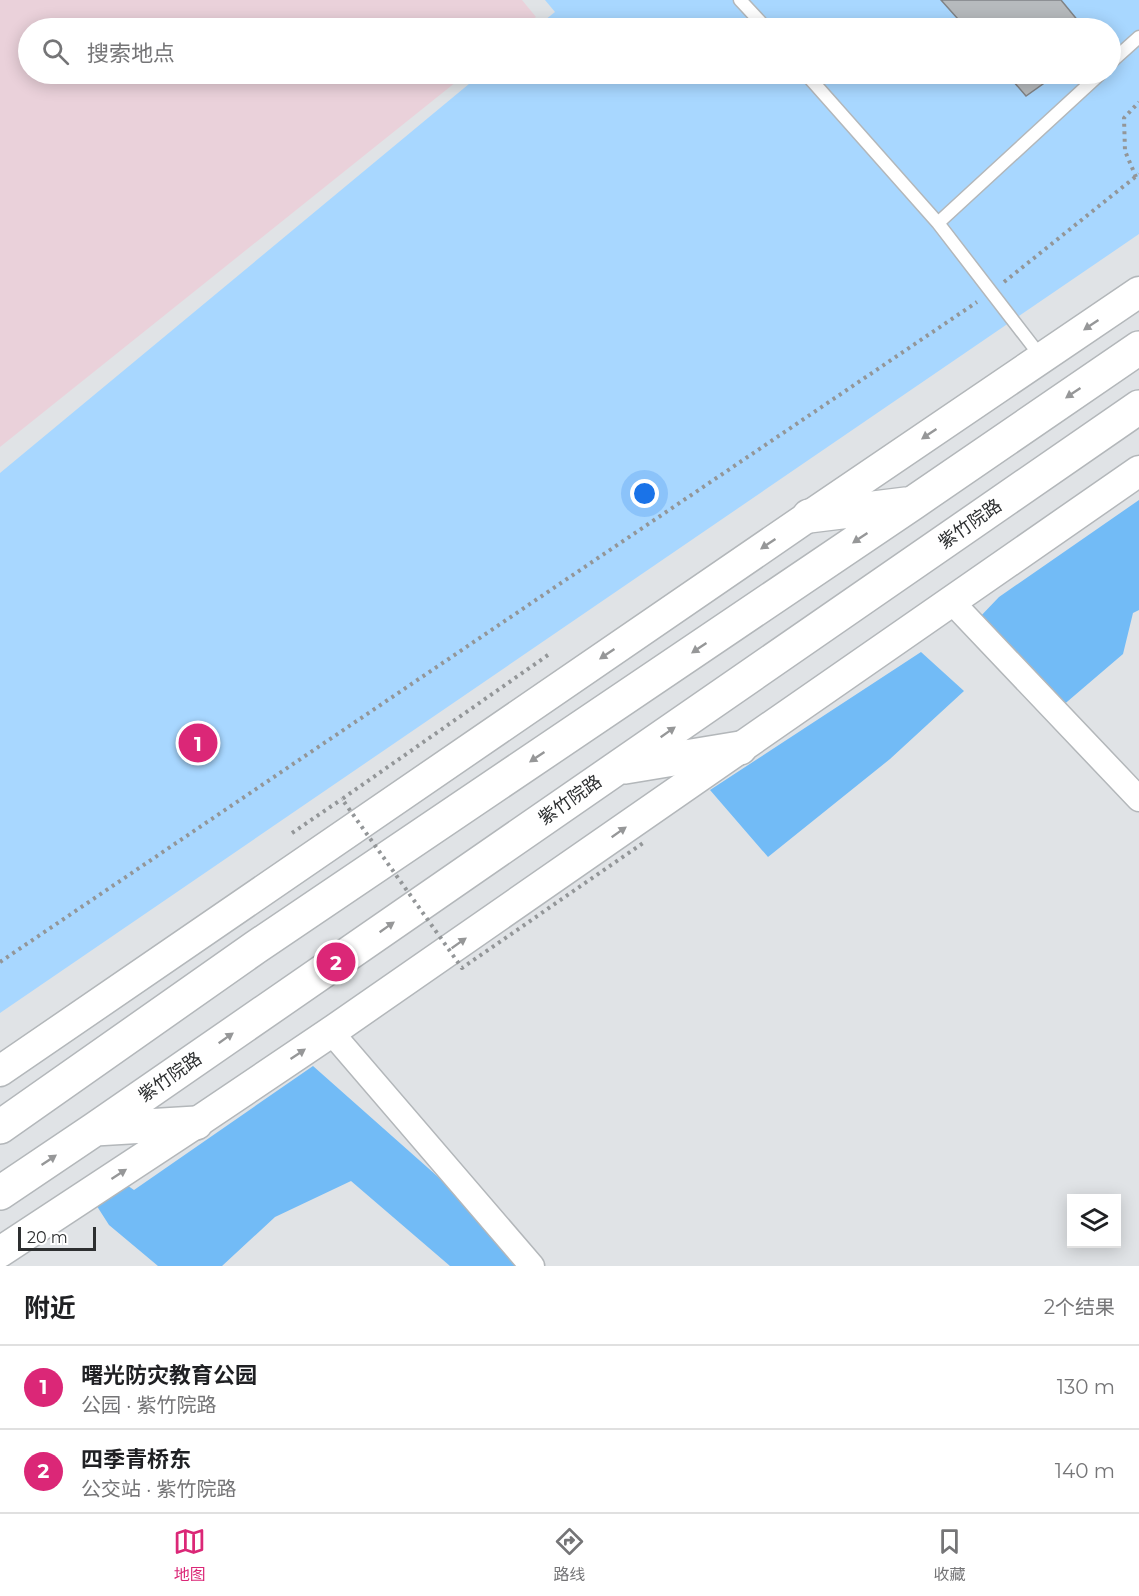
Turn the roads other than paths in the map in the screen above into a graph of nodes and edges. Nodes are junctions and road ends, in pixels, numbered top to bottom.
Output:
1 (740, 0) edge
2 (757, 18) edge
3 (1139, 37) edge
4 (1121, 53) edge
5 (815, 84) edge
6 (1089, 84) edge
7 (938, 223) junction
8 (1139, 292) edge
9 (1139, 348) edge
10 (1042, 358) junction
11 (1139, 407) edge
12 (1139, 471) edge
13 (913, 503) junction
14 (809, 516) junction
15 (951, 601) junction
16 (740, 748) junction
17 (615, 769) junction
18 (1139, 799) edge
19 (331, 1032) junction
20 (0, 1071) edge
21 (196, 1123) junction
22 (0, 1127) edge
23 (96, 1129) junction
24 (0, 1193) edge
25 (0, 1252) edge
26 (532, 1266) edge

1 - 2 lane
3 - 4 lane
5 - 7 lane
6 - 7 lane
7 - 10 lane
8 -> 10 street
9 -> 13 main road
10 -> 14 street
17 -> 11 main road, 紫竹院路
12 - 15 street
13 - 14 main road
13 -> 22 main road
14 -> 20 street
15 - 16 street
15 - 18 street
16 - 17 main road
19 -> 16 street
23 -> 17 main road, 紫竹院路
21 -> 19 street
19 - 26 street
21 - 23 main road
25 -> 21 street
24 -> 23 main road, 紫竹院路

